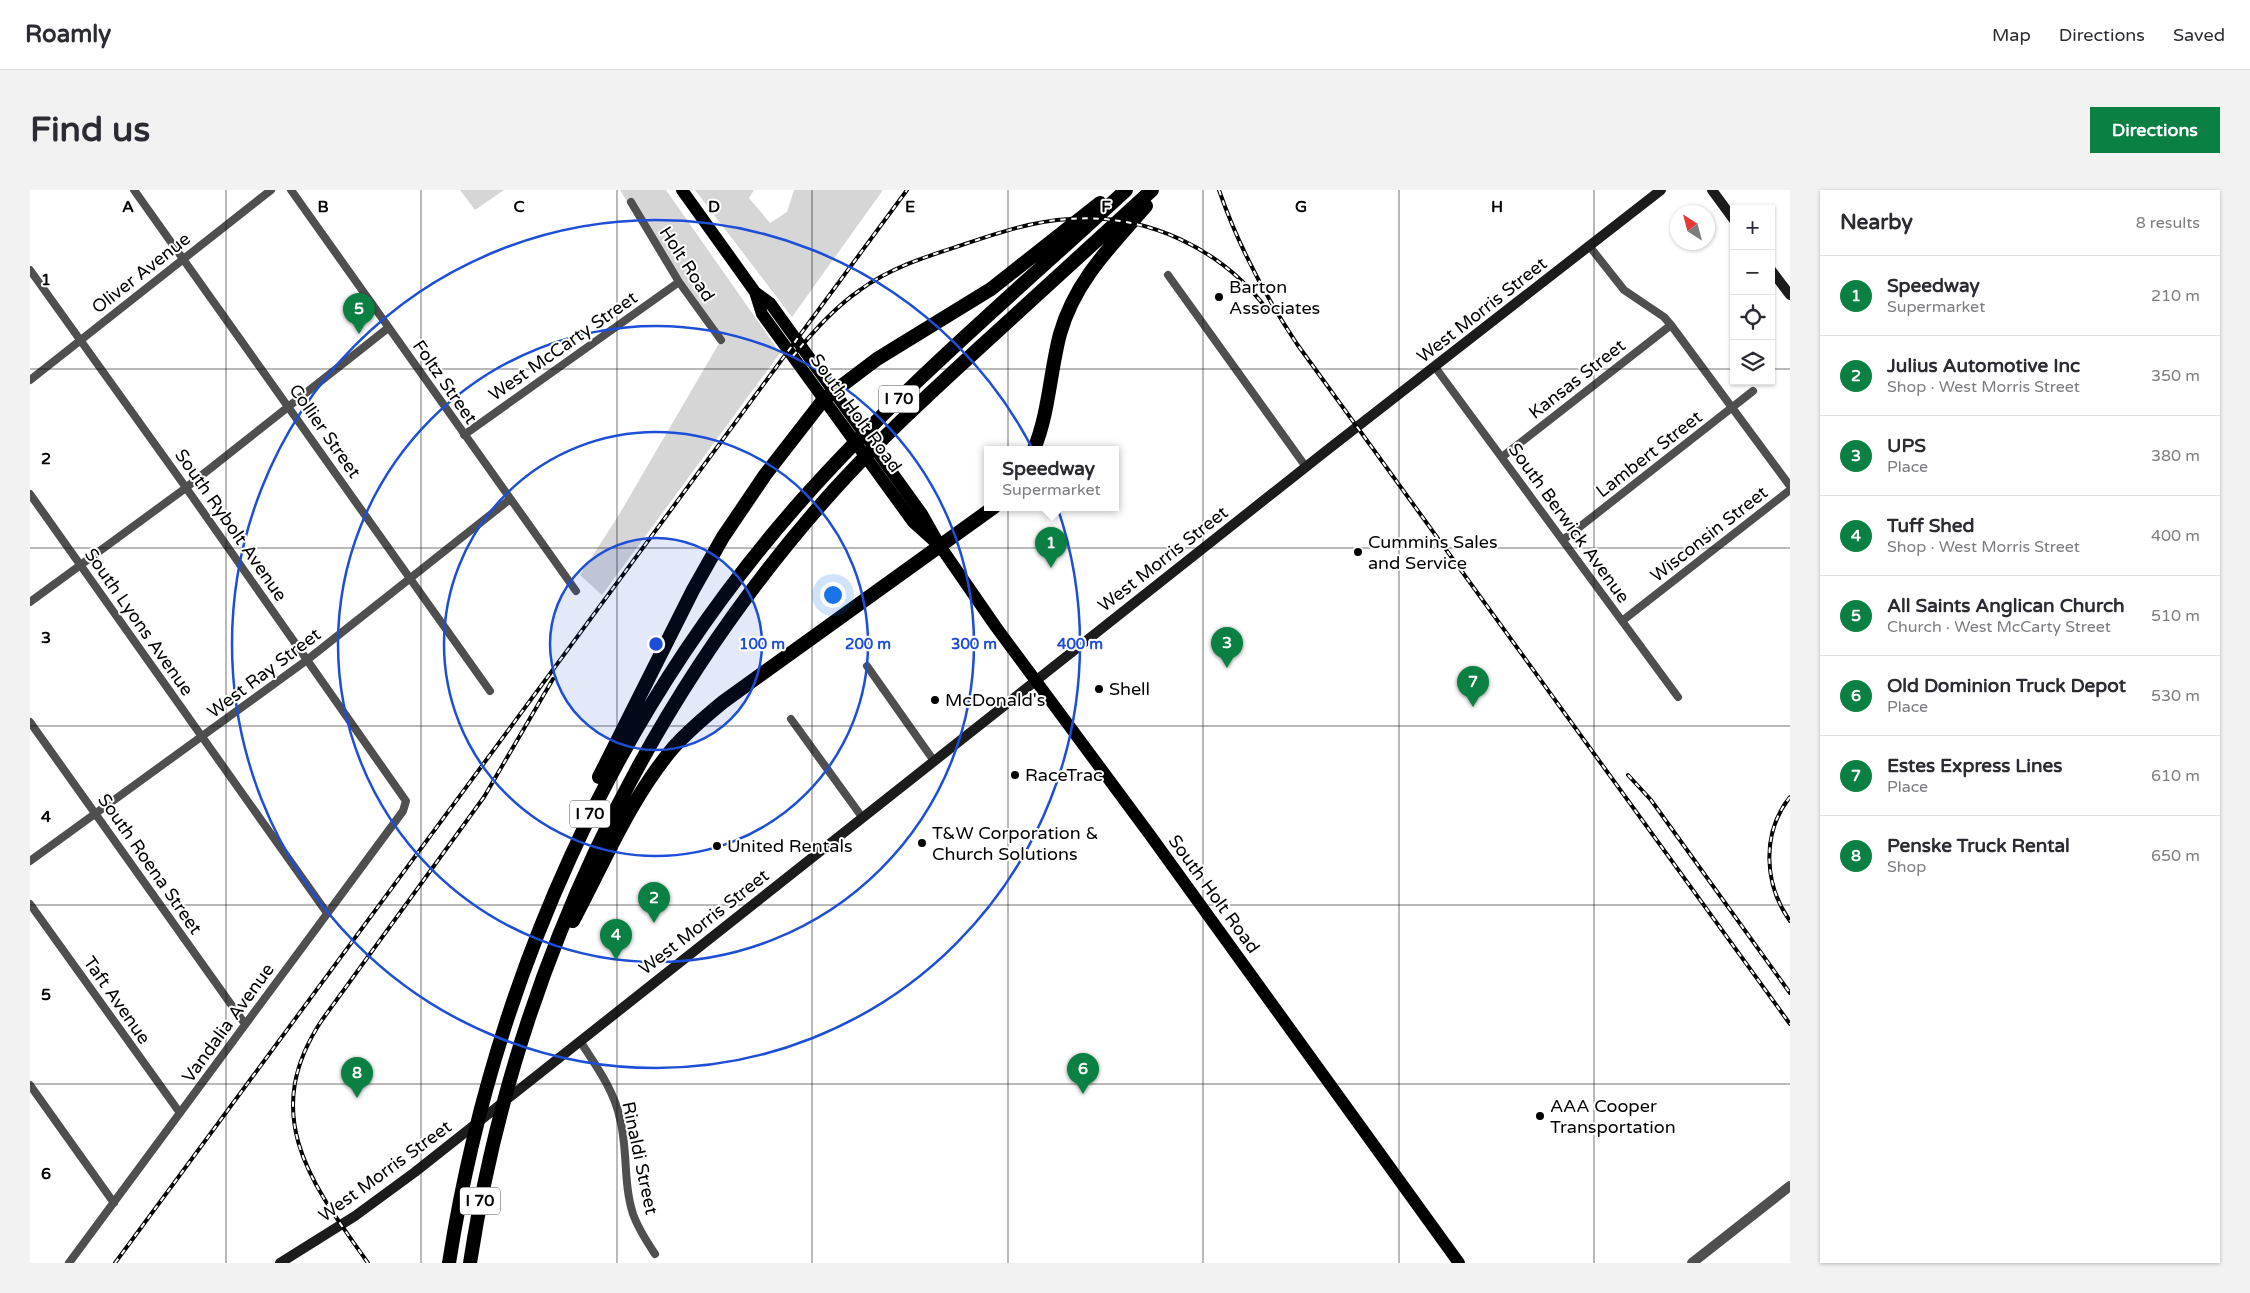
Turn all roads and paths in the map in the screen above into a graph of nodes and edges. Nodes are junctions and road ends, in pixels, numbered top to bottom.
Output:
1 (134, 190) edge
2 (271, 190) edge
3 (290, 190) edge
4 (682, 190) edge
5 (1116, 190) edge
6 (1126, 190) edge
7 (1152, 190) edge
8 (1160, 190) edge
9 (1661, 190) edge
10 (1712, 190) edge
11 (631, 202) dead end
12 (1730, 215) edge
13 (1590, 247) junction
14 (184, 258) junction
15 (30, 270) edge
16 (1168, 275) dead end
17 (1775, 275) edge
18 (679, 282) junction
19 (755, 292) junction
20 (1790, 295) edge
21 (1671, 325) junction
22 (388, 328) junction
23 (81, 340) junction
24 (721, 340) dead end
25 (1436, 367) junction
26 (30, 380) edge
27 (1753, 391) dead end
28 (829, 394) junction
29 (288, 406) junction
30 (1732, 408) junction
31 (464, 435) junction
32 (1035, 446) edge
33 (1502, 457) junction
34 (1306, 467) junction
35 (883, 468) junction
36 (186, 488) junction
37 (1790, 488) edge
38 (30, 494) edge
39 (509, 500) junction
40 (988, 511) edge
41 (1563, 540) junction
42 (940, 546) junction
43 (80, 565) junction
44 (410, 579) junction
45 (576, 591) dead end
46 (30, 602) edge
47 (1622, 621) junction
48 (307, 660) junction
49 (867, 666) dead end
50 (1035, 681) junction
51 (490, 691) dead end
52 (1678, 697) dead end
53 (790, 719) dead end
54 (30, 722) edge
55 (202, 737) junction
56 (934, 760) junction
57 (405, 799) joint
58 (96, 814) junction
59 (862, 817) junction
60 (30, 861) edge
61 (566, 866) junction
62 (30, 904) edge
63 (327, 913) junction
64 (541, 981) junction
65 (245, 1024) junction
66 (580, 1041) junction
67 (30, 1085) edge
68 (180, 1113) junction
69 (1790, 1186) edge
70 (114, 1203) junction
71 (655, 1254) dead end
72 (69, 1263) edge
73 (280, 1263) edge
74 (449, 1263) edge
75 (470, 1263) edge
76 (1459, 1263) edge
77 (1692, 1263) edge

1 - 14 street, Collier Street
2 - 14 street, Oliver Avenue
3 - 22 street, Foltz Street
4 - 19 main road, South Holt Road
5 - 28 highway
6 - 61 highway, I 70
7 - 64 highway, I 70
8 - 32 highway
9 - 13 main road, West Morris Street
10 - 12 main road
11 - 18 street, Holt Road
13 - 21 street
13 - 25 main road, West Morris Street
14 - 23 street, Oliver Avenue
14 - 29 street, Collier Street
15 - 23 street, South Rybolt Avenue
16 - 34 street
17 - 20 main road
18 - 24 street, Holt Road
18 - 31 street, West McCarty Street
19 - 28 main road, South Holt Road
19 - 28 main road, South Holt Road
21 - 30 street
21 - 33 street, Kansas Street
22 - 29 street
22 - 31 street, Foltz Street
23 - 26 street, Oliver Avenue
23 - 36 street, South Rybolt Avenue
25 - 33 street, South Berwick Avenue
25 - 34 main road, West Morris Street
27 - 30 street, Lambert Street
28 - 35 main road, South Holt Road
28 - 35 main road, South Holt Road
28 - 61 highway
29 - 36 street
29 - 44 street, Collier Street
30 - 37 street
30 - 41 street, Lambert Street
31 - 39 street, Foltz Street
33 - 41 street, South Berwick Avenue
34 - 50 main road, West Morris Street
35 - 42 main road, South Holt Road
36 - 43 street
36 - 48 street, South Rybolt Avenue
37 - 47 street, Wisconsin Street
38 - 43 street, South Lyons Avenue
39 - 44 street, West Ray Street
39 - 45 street, Foltz Street
40 - 42 highway
41 - 47 street, South Berwick Avenue
42 - 50 main road, South Holt Road
42 - 64 highway
43 - 46 street
43 - 55 street, South Lyons Avenue
44 - 48 street, West Ray Street
44 - 51 street, Collier Street
47 - 52 street, South Berwick Avenue
48 - 55 street, West Ray Street
48 - 57 street, South Rybolt Avenue
49 - 56 street
50 - 56 main road, West Morris Street
50 - 76 main road, South Holt Road
53 - 59 street
54 - 58 street, South Roena Street
55 - 58 street, West Ray Street
55 - 63 street, South Lyons Avenue
56 - 59 main road, West Morris Street
57 - 63 street, Vandalia Avenue
58 - 60 street, West Ray Street
58 - 65 street, South Roena Street
59 - 66 main road, West Morris Street
61 - 74 highway, I 70
62 - 68 street, Taft Avenue
63 - 65 street, Vandalia Avenue
64 - 75 highway, I 70
65 - 68 street, Vandalia Avenue
66 - 71 street, Rinaldi Street
66 - 73 main road, West Morris Street
67 - 70 street
68 - 70 street, Vandalia Avenue
69 - 77 street
70 - 72 street, Vandalia Avenue

